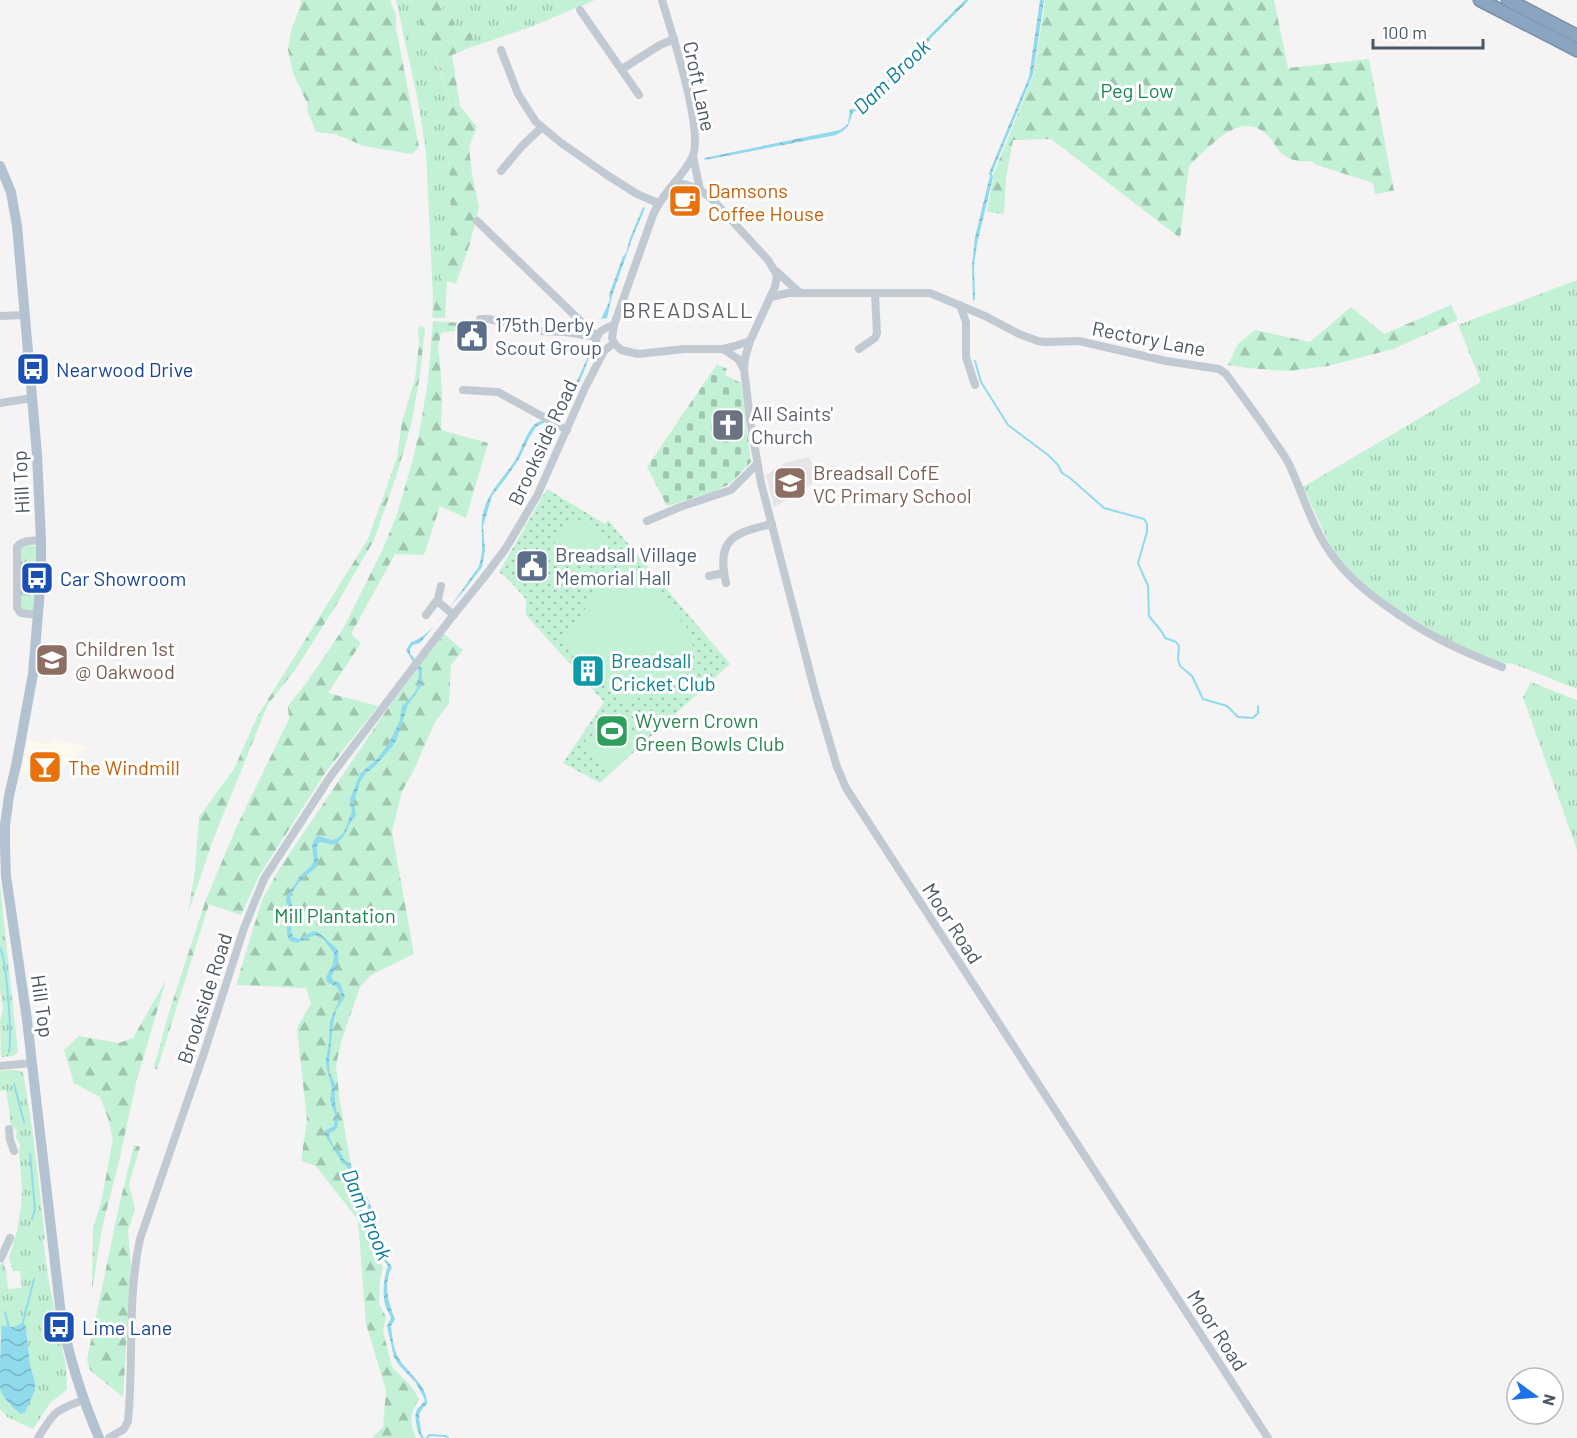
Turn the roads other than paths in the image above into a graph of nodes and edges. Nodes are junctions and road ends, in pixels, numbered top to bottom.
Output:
1 (662, 0) edge
2 (1480, 0) edge
3 (1508, 0) edge
4 (580, 10) dead end
5 (1577, 36) edge
6 (674, 39) junction
7 (501, 50) dead end
8 (1577, 50) edge
9 (507, 68) junction
10 (622, 69) junction
11 (497, 71) dead end
12 (639, 94) dead end
13 (542, 127) junction
14 (505, 150) dead end
15 (513, 156) junction
16 (693, 156) junction
17 (0, 166) edge
18 (501, 171) dead end
19 (677, 179) junction
20 (700, 190) junction
21 (658, 203) junction
22 (477, 221) dead end
23 (775, 270) junction
24 (800, 293) junction
25 (875, 294) junction
26 (771, 297) junction
27 (960, 305) junction
28 (981, 314) junction
29 (24, 315) junction
30 (0, 316) edge
31 (480, 319) dead end
32 (614, 325) junction
33 (966, 330) junction
34 (597, 337) junction
35 (750, 341) junction
36 (614, 343) junction
37 (723, 349) junction
38 (859, 349) dead end
39 (602, 355) junction
40 (744, 369) junction
41 (975, 385) dead end
42 (463, 390) dead end
43 (32, 398) junction
44 (0, 403) edge
45 (567, 430) junction
46 (758, 464) junction
47 (647, 521) dead end
48 (772, 524) junction
49 (41, 540) junction
50 (724, 573) junction
51 (709, 576) dead end
52 (726, 583) dead end
53 (441, 586) dead end
54 (446, 609) junction
55 (38, 615) junction
56 (426, 615) dead end
57 (1502, 667) dead end
58 (3, 825) edge
59 (32, 1063) junction
60 (0, 1066) edge
61 (9, 1129) dead end
62 (10, 1140) junction
63 (0, 1142) edge
64 (14, 1151) dead end
65 (10, 1238) dead end
66 (3, 1246) edge
67 (1, 1258) edge
68 (83, 1400) junction
69 (38, 1438) edge
70 (99, 1438) edge
71 (108, 1438) edge
72 (1268, 1438) edge

1 - 6 street, Croft Lane
2 - 8 highway
3 - 5 highway
4 - 10 street
6 - 10 street
6 - 16 street, Croft Lane
7 - 9 street
9 - 11 street
9 - 13 street
10 - 12 street
13 - 15 street
13 - 21 street
14 - 15 street
15 - 18 street
16 - 19 street, Croft Lane
16 - 20 street
17 - 29 main road, Hill Top
19 - 20 street
19 - 21 street
20 - 23 street
21 - 32 street
22 - 34 street
23 - 24 street
23 - 26 street
24 - 25 street, Rectory Lane
24 - 26 street, Rectory Lane
25 - 27 street, Rectory Lane
25 - 38 street
26 - 35 street, Moor Road
27 - 28 street, Rectory Lane
27 - 33 street
28 - 33 street
28 - 57 street, Rectory Lane
29 - 30 street
29 - 43 main road, Hill Top
31 - 34 street
32 - 34 street
32 - 36 street
33 - 41 street
34 - 39 street
35 - 37 street
35 - 40 street, Moor Road
36 - 37 street
36 - 39 street, Brookside Road
37 - 40 street
39 - 45 street, Brookside Road
40 - 46 street, Moor Road
42 - 45 street
43 - 44 street
43 - 49 main road, Hill Top
45 - 54 street, Brookside Road
46 - 47 street
46 - 48 street, Moor Road
48 - 50 street
48 - 72 street, Moor Road
49 - 55 main road, Hill Top
49 - 55 street, Hill Top
50 - 51 street
50 - 52 street
53 - 54 street, Brookside Road
54 - 56 street, Brookside Road
54 - 71 street, Brookside Road
55 - 58 main road, Hill Top
58 - 59 main road, Hill Top
59 - 60 street
59 - 68 main road, Hill Top
61 - 62 street
62 - 63 street
62 - 64 street
65 - 66 street
66 - 67 street
68 - 69 street
68 - 70 main road, Hill Top

